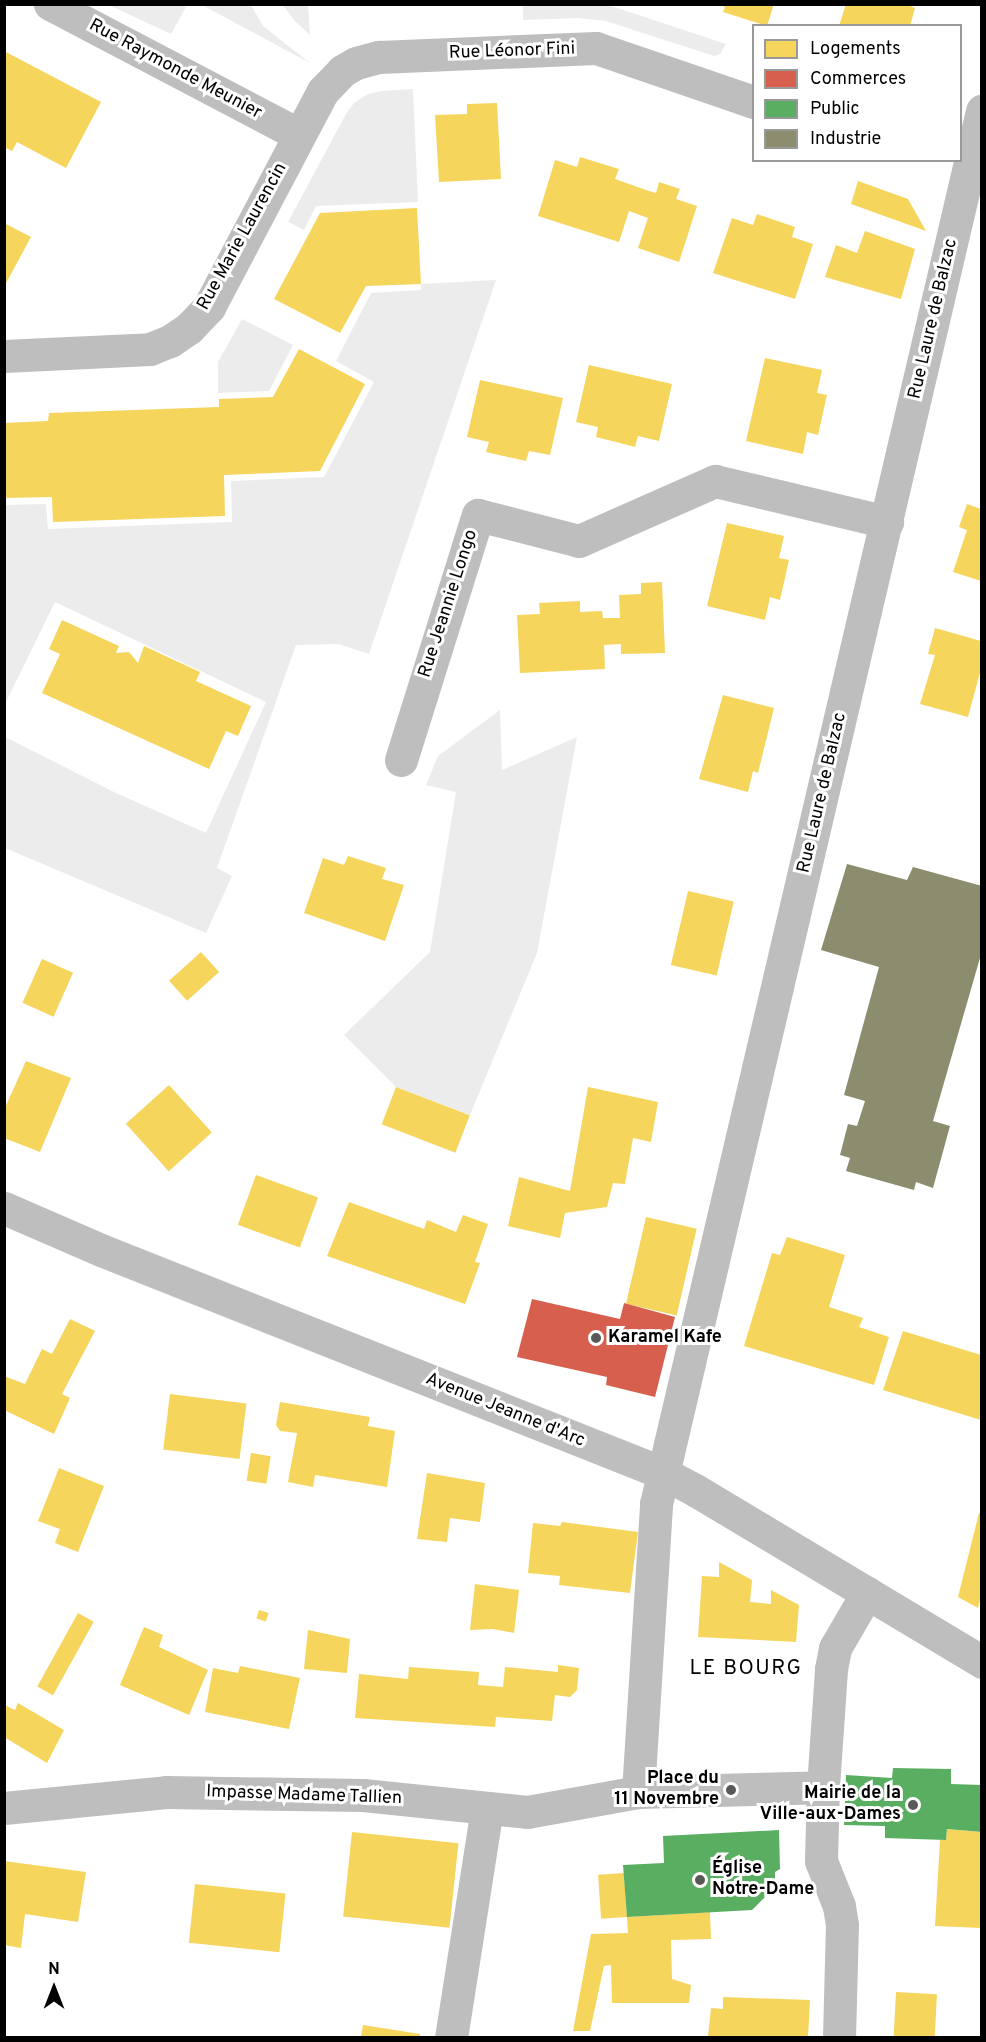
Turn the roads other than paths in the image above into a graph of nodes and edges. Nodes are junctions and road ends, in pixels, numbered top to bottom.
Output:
1 (50, 4) edge
2 (752, 102) edge
3 (981, 111) edge
4 (299, 135) junction
5 (965, 161) edge
6 (4, 356) edge
7 (887, 522) junction
8 (400, 759) dead end
9 (4, 1208) edge
10 (663, 1473) junction
11 (867, 1593) junction
12 (981, 1662) edge
13 (823, 1787) junction
14 (638, 1792) junction
15 (4, 1808) edge
16 (487, 1809) junction
17 (451, 2037) edge
18 (839, 2037) edge

1 - 4 street, Rue Raymonde Meunier
2 - 4 street, Rue Léonor Fini
3 - 5 street, Rue Laure de Balzac
4 - 6 street, Rue Marie Laurencin
5 - 7 street, Rue Laure de Balzac
7 - 8 street, Rue Jeannie Longo
7 - 10 street, Rue Laure de Balzac
9 - 10 street, Avenue Jeanne d'Arc
10 - 11 street, Avenue Jeanne d'Arc
10 - 14 street, Rue Laure de Balzac
11 - 12 street, Avenue Jeanne d'Arc
11 - 13 street
13 - 14 street, Impasse Madame Tallien
13 - 18 street
14 - 16 street, Impasse Madame Tallien
15 - 16 street, Impasse Madame Tallien
16 - 17 street

